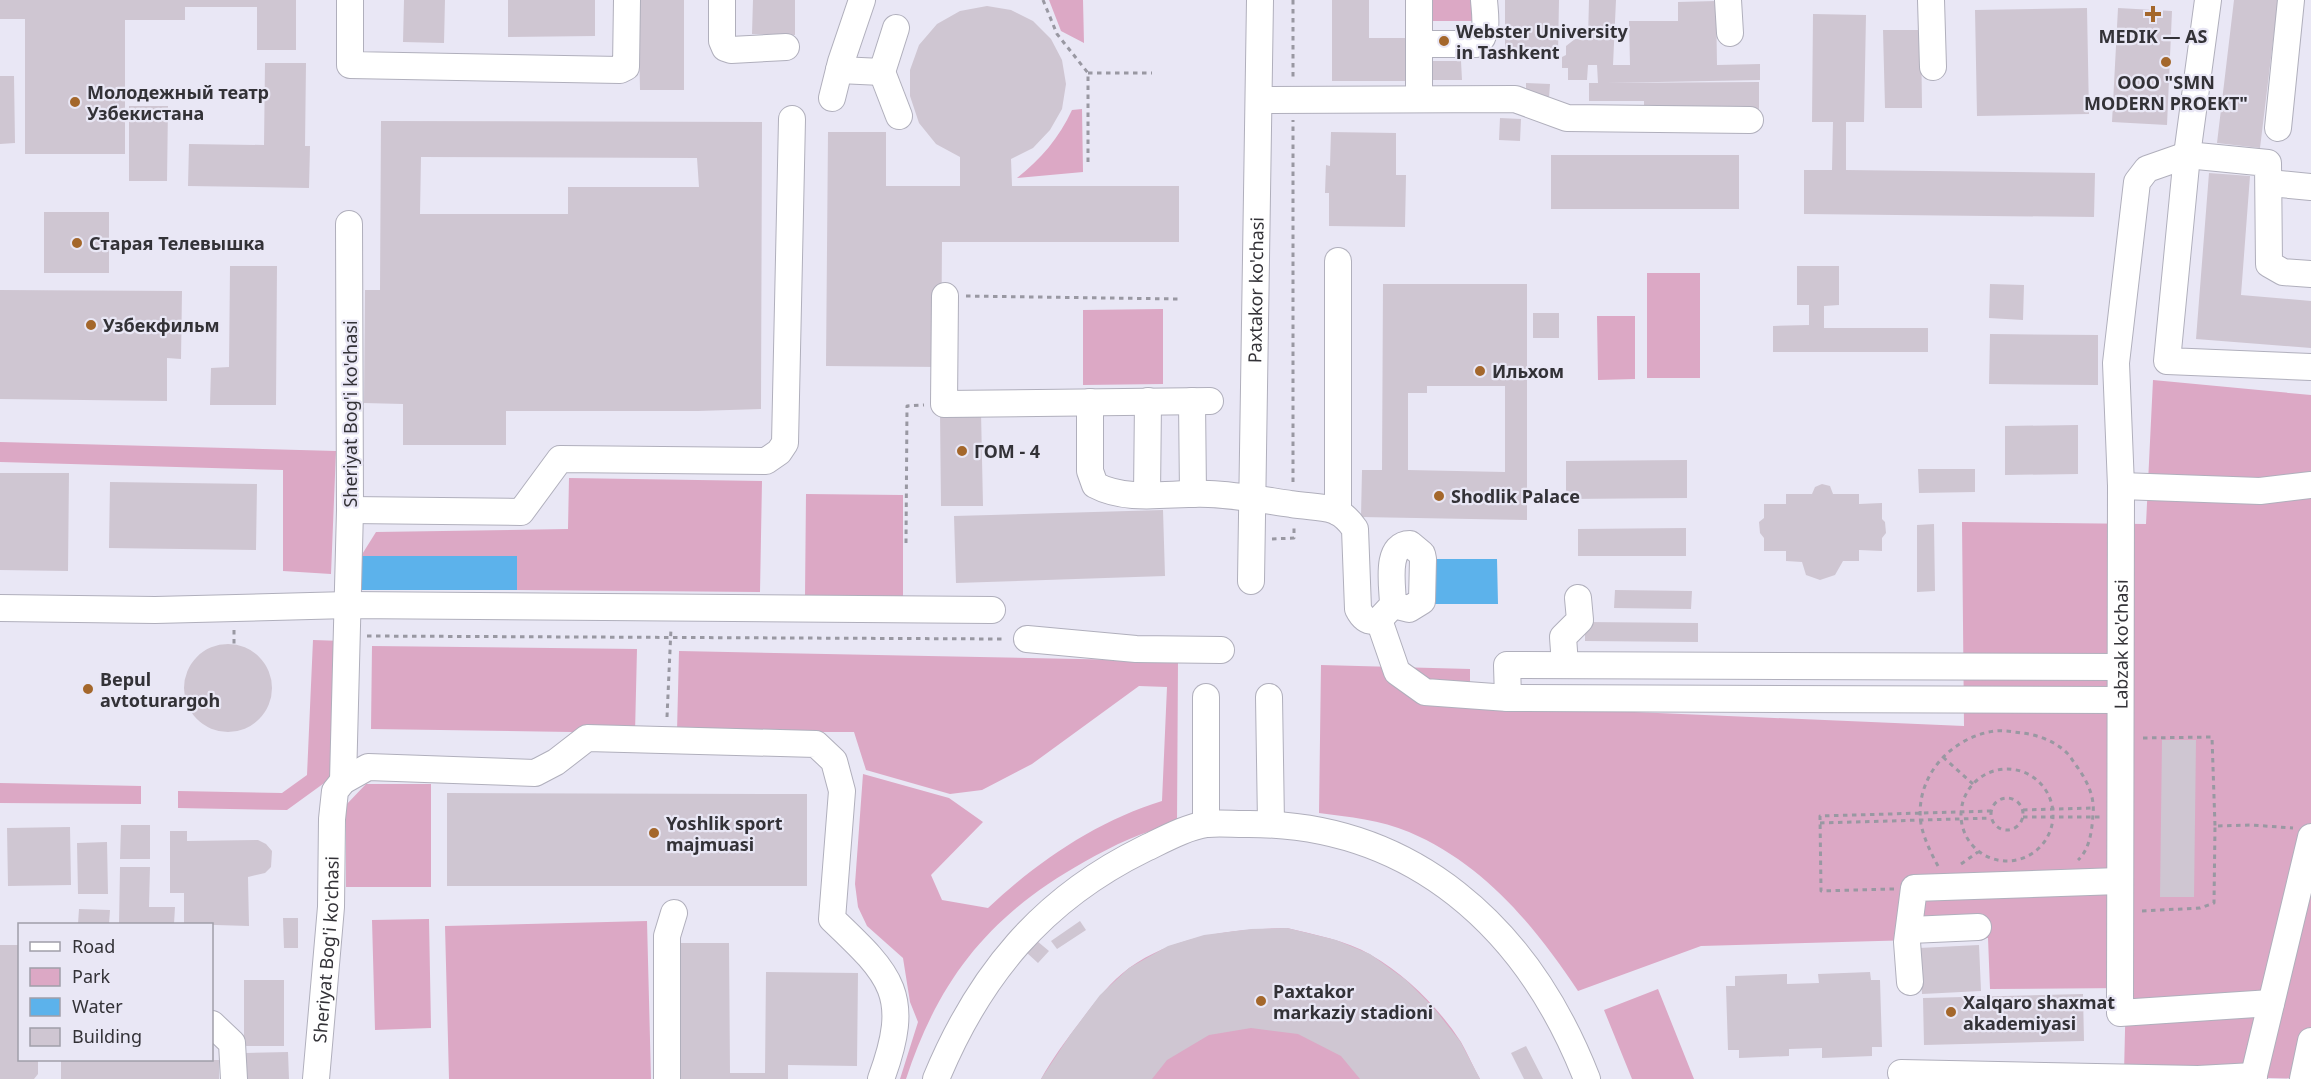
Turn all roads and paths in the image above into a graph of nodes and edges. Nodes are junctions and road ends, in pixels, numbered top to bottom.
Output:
1 (350, 0) edge
2 (627, 0) edge
3 (722, 0) edge
4 (862, 0) edge
5 (1042, 0) edge
6 (1260, 0) edge
7 (1293, 0) edge
8 (1419, 0) edge
9 (1484, 0) edge
10 (1728, 0) edge
11 (1931, 0) edge
12 (2208, 0) edge
13 (2291, 0) edge
14 (896, 28) dead end
15 (1730, 33) dead end
16 (1419, 44) junction
17 (786, 47) dead end
18 (1933, 67) dead end
19 (839, 70) junction
20 (882, 72) junction
21 (1088, 73) junction
22 (1152, 73) dead end
23 (832, 98) dead end
24 (1419, 98) junction
25 (1293, 99) junction
26 (1259, 100) junction
27 (899, 116) dead end
28 (792, 119) dead end
29 (1750, 120) dead end
30 (2278, 128) dead end
31 (2187, 155) junction
32 (1088, 166) dead end
33 (2269, 183) junction
34 (2311, 187) edge
35 (349, 224) dead end
36 (1338, 261) dead end
37 (2311, 274) edge
38 (945, 296) joint
39 (1180, 298) dead end
40 (2311, 367) edge
41 (1148, 401) junction
42 (1090, 402) junction
43 (944, 404) junction
44 (2311, 485) edge
45 (2121, 486) junction
46 (1193, 494) junction
47 (1147, 495) junction
48 (1253, 497) junction
49 (1293, 505) junction
50 (350, 510) junction
51 (1338, 512) junction
52 (1252, 539) junction
53 (906, 543) dead end
54 (1251, 581) dead end
55 (1578, 598) dead end
56 (348, 605) junction
57 (0, 608) edge
58 (673, 608) junction
59 (992, 610) dead end
60 (347, 636) junction
61 (670, 637) junction
62 (1027, 639) joint
63 (1221, 650) dead end
64 (1565, 665) junction
65 (2120, 667) junction
66 (1206, 697) dead end
67 (1269, 697) dead end
68 (1508, 698) junction
69 (2120, 700) junction
70 (2120, 738) junction
71 (666, 740) junction
72 (1943, 756) junction
73 (343, 781) junction
74 (1973, 784) junction
75 (2094, 808) junction
76 (2053, 809) junction
77 (2023, 810) junction
78 (1962, 811) junction
79 (1991, 811) junction
80 (1921, 812) junction
81 (2120, 812) junction
82 (2023, 817) junction
83 (2093, 817) junction
84 (1961, 818) junction
85 (1991, 818) junction
86 (2054, 818) junction
87 (1921, 819) junction
88 (1820, 823) junction
89 (1206, 824) junction
90 (1271, 824) junction
91 (2215, 826) junction
92 (2306, 833) edge
93 (2074, 864) dead end
94 (2306, 879) edge
95 (2119, 881) junction
96 (1941, 886) junction
97 (1914, 888) junction
98 (2119, 912) junction
99 (674, 913) dead end
100 (1978, 927) dead end
101 (1910, 930) junction
102 (1910, 982) dead end
103 (2271, 1003) junction
104 (213, 1025) edge
105 (2311, 1041) edge
106 (1901, 1073) dead end
107 (2253, 1077) edge
108 (234, 1079) edge
109 (316, 1079) edge
110 (667, 1079) edge
111 (881, 1079) edge
112 (936, 1079) edge
113 (1587, 1079) edge
114 (2303, 1079) edge

1 - 2 street
3 - 17 street
4 - 19 street
5 - 21 path
6 - 26 street, Paxtakor ko'chasi
7 - 25 path
8 - 16 street
9 - 16 street
10 - 15 street
11 - 18 street
12 - 31 street
13 - 30 street
14 - 20 street
16 - 24 street
19 - 20 street
19 - 23 street
20 - 27 street
21 - 22 path
21 - 32 path
24 - 25 street
24 - 29 street
25 - 26 street
25 - 49 path
26 - 48 street, Paxtakor ko'chasi
28 - 50 street
31 - 33 street
31 - 40 street
31 - 45 street, Labzak ko'chasi
33 - 34 street
33 - 37 street
35 - 50 street, Sheriyat Bog'i ko'chasi
36 - 51 street
38 - 39 path
38 - 43 street
41 - 42 street
41 - 46 street
41 - 47 street
42 - 43 street
42 - 47 street
43 - 53 path
44 - 45 street
45 - 65 street, Labzak ko'chasi
46 - 47 street
46 - 48 street
48 - 49 street
48 - 52 street, Paxtakor ko'chasi
49 - 51 street
49 - 52 path
50 - 56 street, Sheriyat Bog'i ko'chasi
51 - 68 street
52 - 54 street, Paxtakor ko'chasi
55 - 64 street
56 - 57 street
56 - 58 street
56 - 60 street, Sheriyat Bog'i ko'chasi
58 - 59 street
58 - 61 path
60 - 61 path
60 - 73 street, Sheriyat Bog'i ko'chasi
61 - 62 path
61 - 71 path
62 - 63 street
64 - 65 street
64 - 68 street
65 - 69 street, Labzak ko'chasi
66 - 89 street
67 - 90 street
68 - 69 street
69 - 70 street, Labzak ko'chasi
70 - 81 street, Labzak ko'chasi
70 - 91 path
71 - 73 street
71 - 111 street
72 - 74 path
72 - 75 path
72 - 80 path
73 - 109 street, Sheriyat Bog'i ko'chasi
74 - 76 path
74 - 78 path
75 - 76 path
75 - 81 path
75 - 83 path
76 - 77 path
76 - 86 path
77 - 79 path
77 - 82 path
78 - 79 path
78 - 80 path
78 - 84 path
79 - 85 path
80 - 87 path
80 - 88 path
81 - 83 path
81 - 95 street, Labzak ko'chasi
82 - 85 path
82 - 86 path
83 - 86 path
83 - 93 path
84 - 85 path
84 - 86 path
84 - 87 path
87 - 88 path
87 - 96 path
88 - 97 path
89 - 90 street
89 - 112 street
90 - 113 street
91 - 92 path
91 - 98 path
92 - 94 street
94 - 103 street
95 - 96 street
95 - 98 street, Labzak ko'chasi
96 - 97 street
97 - 101 street
98 - 103 street, Labzak ko'chasi
99 - 110 street
100 - 101 street
101 - 102 street
103 - 107 street
104 - 108 street
105 - 114 street
106 - 107 street

